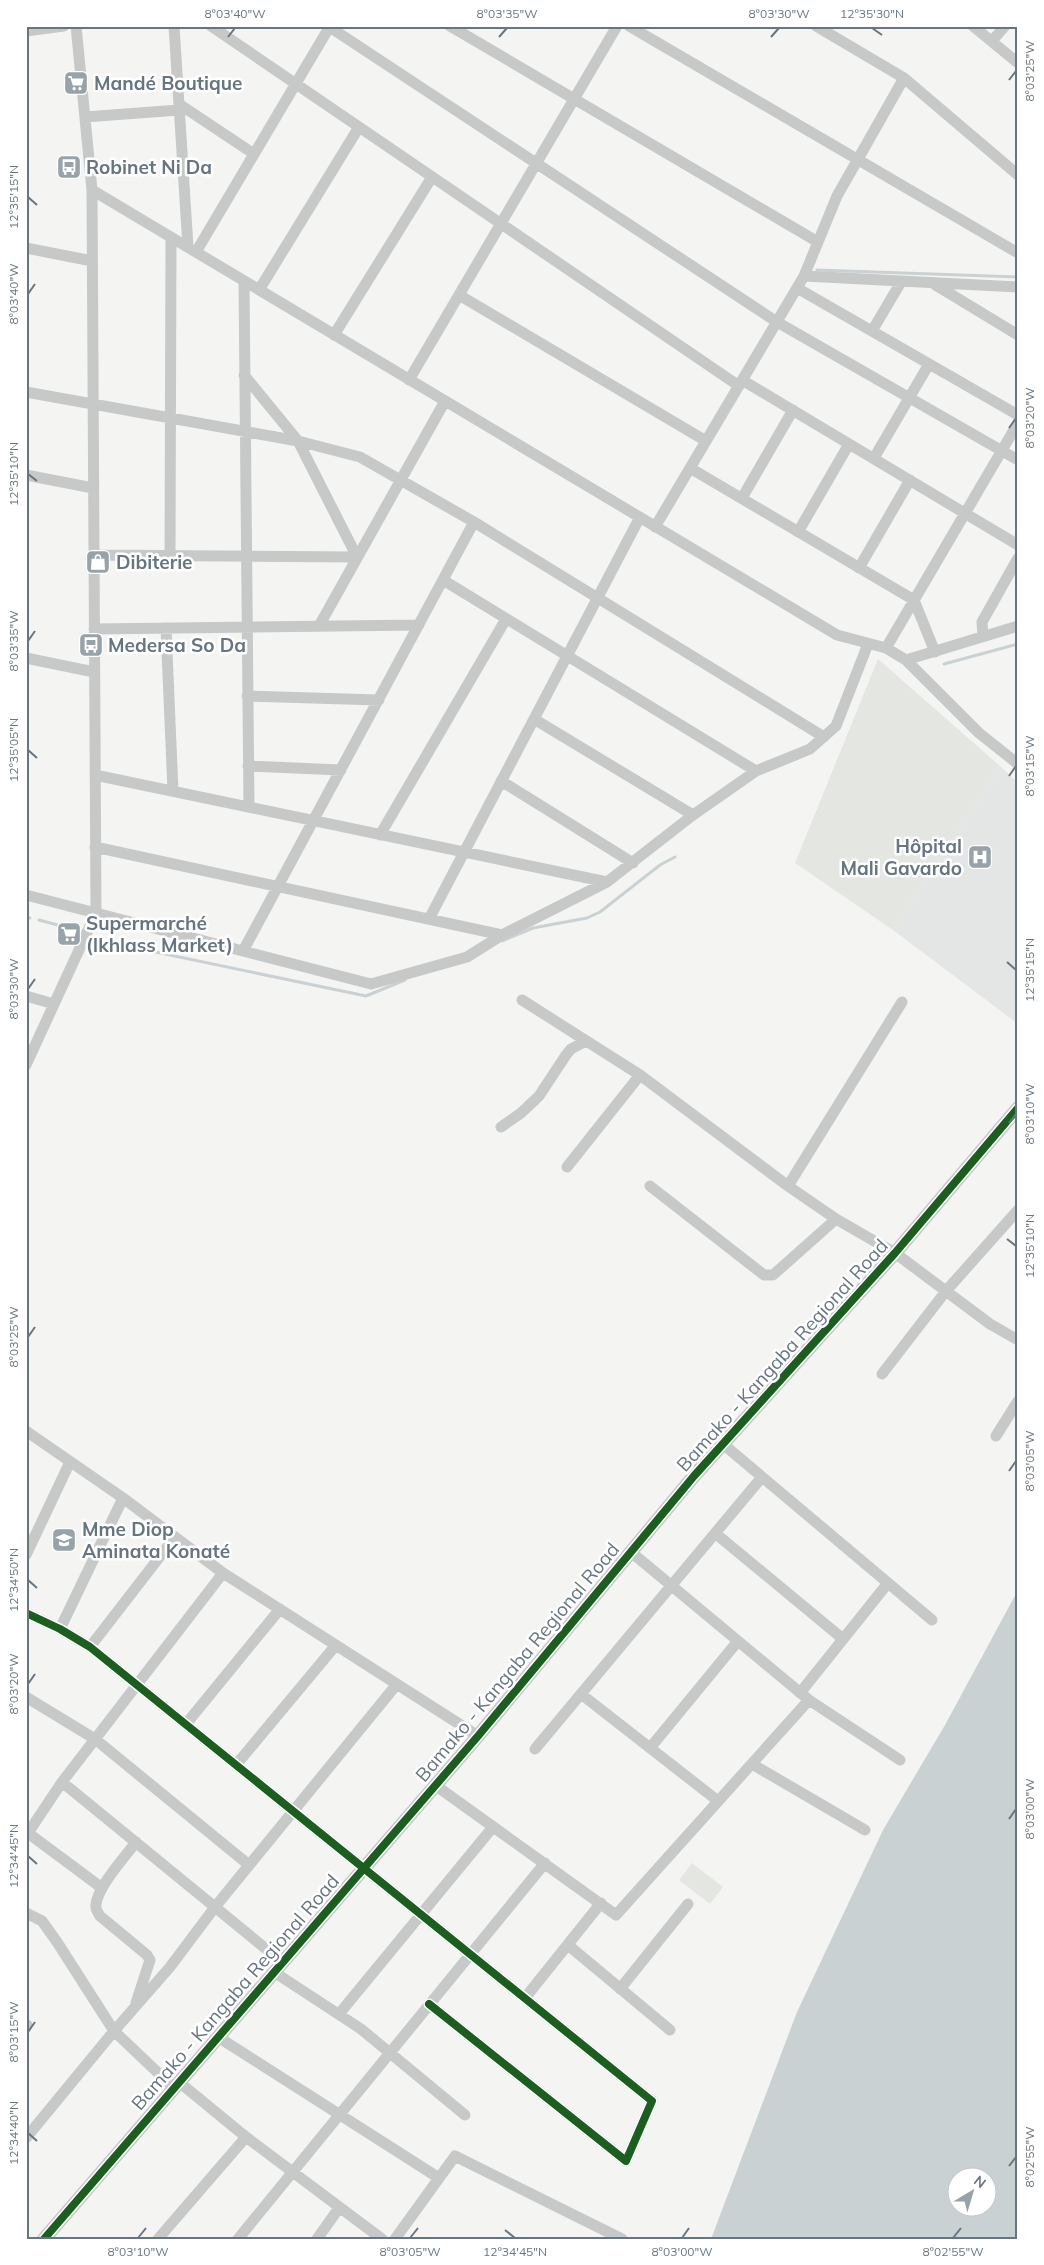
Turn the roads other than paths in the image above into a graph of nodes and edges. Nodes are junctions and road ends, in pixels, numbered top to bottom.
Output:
1 (64, 26) edge
2 (76, 26) edge
3 (174, 26) edge
4 (211, 26) edge
5 (450, 26) edge
6 (617, 26) edge
7 (628, 26) edge
8 (816, 26) edge
9 (973, 26) edge
10 (1004, 26) edge
11 (329, 27) edge
12 (26, 31) edge
13 (992, 42) junction
14 (1018, 63) edge
15 (904, 78) junction
16 (296, 84) junction
17 (574, 99) junction
18 (179, 107) junction
19 (85, 117) junction
20 (359, 128) junction
21 (254, 154) junction
22 (856, 160) junction
23 (536, 164) junction
24 (1017, 173) edge
25 (432, 177) junction
26 (92, 190) junction
27 (501, 224) junction
28 (171, 237) junction
29 (818, 242) junction
30 (26, 248) edge
31 (192, 250) junction
32 (1018, 253) edge
33 (92, 260) junction
34 (804, 276) junction
35 (244, 281) junction
36 (901, 282) junction
37 (932, 283) junction
38 (1018, 286) edge
39 (797, 288) junction
40 (259, 290) junction
41 (459, 295) junction
42 (777, 322) junction
43 (872, 331) junction
44 (334, 335) junction
45 (1018, 335) edge
46 (929, 364) junction
47 (244, 375) junction
48 (409, 380) junction
49 (740, 383) junction
50 (26, 392) edge
51 (909, 398) junction
52 (445, 401) junction
53 (94, 404) junction
54 (793, 410) junction
55 (1018, 415) edge
56 (172, 418) junction
57 (1018, 424) edge
58 (246, 431) junction
59 (298, 441) junction
60 (706, 442) junction
61 (849, 444) junction
62 (1002, 451) junction
63 (874, 458) junction
64 (1018, 460) edge
65 (690, 468) junction
66 (26, 475) edge
67 (401, 480) junction
68 (910, 480) junction
69 (94, 488) junction
70 (742, 498) junction
71 (965, 513) junction
72 (640, 517) junction
73 (474, 522) junction
74 (655, 527) junction
75 (798, 532) junction
76 (1018, 545) edge
77 (94, 555) junction
78 (170, 556) junction
79 (246, 556) junction
80 (357, 557) junction
81 (1018, 558) edge
82 (859, 568) junction
83 (443, 580) junction
84 (598, 597) junction
85 (914, 600) junction
86 (506, 619) junction
87 (419, 625) junction
88 (319, 626) junction
89 (1018, 626) edge
90 (247, 627) junction
91 (166, 628) junction
92 (94, 629) junction
93 (983, 636) junction
94 (868, 644) junction
95 (886, 648) junction
96 (935, 652) junction
97 (567, 656) junction
98 (26, 658) edge
99 (906, 660) junction
100 (94, 672) junction
101 (248, 696) junction
102 (378, 700) junction
103 (534, 719) junction
104 (824, 737) junction
105 (1018, 764) edge
106 (248, 766) junction
107 (341, 770) junction
108 (756, 771) junction
109 (95, 775) junction
110 (501, 781) junction
111 (173, 792) junction
112 (249, 807) junction
113 (693, 815) junction
114 (313, 821) junction
115 (380, 835) junction
116 (95, 847) junction
117 (464, 852) junction
118 (633, 863) junction
119 (607, 882) junction
120 (278, 887) junction
121 (26, 895) edge
122 (96, 913) junction
123 (429, 919) junction
124 (502, 935) junction
125 (243, 951) junction
126 (26, 996) edge
127 (522, 1000) dead end
128 (902, 1002) dead end
129 (54, 1004) junction
130 (586, 1041) junction
131 (26, 1065) edge
132 (640, 1075) junction
133 (1018, 1108) edge
134 (501, 1127) dead end
135 (567, 1167) dead end
136 (650, 1186) dead end
137 (788, 1186) junction
138 (1018, 1210) edge
139 (836, 1219) junction
140 (895, 1253) junction
141 (946, 1291) junction
142 (1018, 1340) edge
143 (882, 1374) dead end
144 (1018, 1401) edge
145 (26, 1431) edge
146 (996, 1436) dead end
147 (723, 1444) junction
148 (70, 1462) junction
149 (762, 1477) junction
150 (123, 1498) junction
151 (715, 1533) junction
152 (175, 1537) junction
153 (631, 1552) junction
154 (26, 1554) edge
155 (223, 1572) junction
156 (888, 1583) junction
157 (671, 1586) junction
158 (280, 1609) junction
159 (26, 1614) edge
160 (932, 1620) dead end
161 (60, 1630) junction
162 (843, 1639) junction
163 (738, 1641) junction
164 (336, 1645) junction
165 (90, 1647) junction
166 (397, 1684) junction
167 (137, 1685) junction
168 (581, 1694) junction
169 (26, 1697) edge
170 (805, 1697) junction
171 (186, 1724) junction
172 (478, 1736) junction
173 (95, 1739) junction
174 (650, 1748) junction
175 (535, 1749) dead end
176 (900, 1760) dead end
177 (752, 1764) junction
178 (236, 1765) junction
179 (62, 1782) junction
180 (435, 1785) junction
181 (718, 1802) junction
182 (293, 1811) junction
183 (493, 1827) junction
184 (865, 1830) dead end
185 (27, 1834) edge
186 (136, 1842) junction
187 (545, 1864) junction
188 (249, 1865) junction
189 (364, 1868) junction
190 (102, 1888) junction
191 (601, 1903) junction
192 (688, 1904) dead end
193 (215, 1907) junction
194 (26, 1913) edge
195 (421, 1914) junction
196 (568, 1945) junction
197 (470, 1954) junction
198 (278, 1967) junction
199 (620, 1989) junction
200 (525, 1998) junction
201 (430, 2004) junction
202 (135, 2007) junction
203 (339, 2014) junction
204 (670, 2030) dead end
205 (114, 2031) junction
206 (218, 2037) junction
207 (390, 2052) junction
208 (176, 2085) junction
209 (339, 2114) junction
210 (465, 2115) dead end
211 (246, 2136) junction
212 (26, 2138) edge
213 (292, 2171) junction
214 (440, 2178) junction
215 (339, 2208) junction
216 (44, 2239) edge
217 (158, 2239) edge
218 (238, 2239) edge
219 (317, 2239) edge
220 (382, 2239) edge
221 (395, 2239) edge
222 (622, 2239) edge

1 - 12 street
2 - 19 street
3 - 18 street
4 - 16 street
5 - 17 street
6 - 17 street
7 - 22 street
8 - 15 street
9 - 13 street
10 - 13 street
11 - 16 street
11 - 23 street
13 - 14 street
15 - 22 street
15 - 24 street
16 - 20 street
16 - 21 street
17 - 23 street
17 - 29 street
18 - 19 street
18 - 21 street
18 - 31 street
19 - 26 street
20 - 25 street
20 - 40 street
21 - 31 street
22 - 29 street
22 - 32 street
23 - 27 street
23 - 42 street
25 - 27 street
25 - 44 street
26 - 28 street
26 - 33 street
27 - 41 street
27 - 49 street
28 - 31 street
28 - 56 street
29 - 34 street
30 - 33 street
31 - 35 street
33 - 53 street
34 - 36 street
34 - 39 street
35 - 40 street
35 - 47 street
36 - 37 street
36 - 43 street
37 - 38 street
37 - 45 street
39 - 42 street
39 - 43 street
40 - 44 street
41 - 48 street
41 - 60 street
42 - 49 street
42 - 51 street
43 - 46 street
44 - 48 street
46 - 51 street
46 - 55 street
47 - 58 street
47 - 59 street
48 - 52 street
49 - 54 street
49 - 60 street
50 - 53 street
51 - 62 street
51 - 63 street
52 - 67 street
52 - 72 street
53 - 56 street
53 - 69 street
54 - 61 street
54 - 70 street
56 - 58 street
56 - 78 street
57 - 62 street
58 - 59 street
58 - 79 street
59 - 67 street
59 - 80 street
60 - 65 street
61 - 63 street
61 - 75 street
62 - 64 street
62 - 71 street
63 - 68 street
65 - 70 street
65 - 74 street
66 - 69 street
67 - 73 street
67 - 80 street
68 - 71 street
68 - 82 street
69 - 77 street
70 - 75 street
71 - 76 street
71 - 85 street
72 - 74 street
72 - 84 street
73 - 83 street
73 - 84 street
74 - 94 street
75 - 82 street
77 - 78 street
77 - 92 street
78 - 79 street
79 - 80 street
79 - 90 street
80 - 88 street
81 - 93 street
82 - 85 street
83 - 86 street
83 - 87 street
84 - 97 street
84 - 104 street
85 - 95 street
85 - 96 street
86 - 97 street
86 - 115 street
87 - 88 street
87 - 102 street
88 - 90 street
89 - 93 street
90 - 91 street
90 - 101 street
91 - 92 street
91 - 111 street
92 - 100 street
93 - 96 street
94 - 95 street
94 - 104 street
95 - 99 street
96 - 99 street
97 - 103 street
97 - 108 street
98 - 100 street
99 - 105 street
100 - 109 street
101 - 102 street
101 - 106 street
102 - 107 street
103 - 110 street
103 - 113 street
104 - 108 street
106 - 107 street
106 - 112 street
107 - 114 street
108 - 113 street
109 - 111 street
109 - 116 street
110 - 117 street
110 - 118 street
111 - 112 street
112 - 114 street
113 - 118 street
114 - 115 street
114 - 120 street
115 - 117 street
116 - 120 street
116 - 122 street
117 - 119 street
117 - 123 street
118 - 119 street
119 - 124 street
120 - 123 street
120 - 125 street
121 - 122 street
122 - 125 street
122 - 129 street
123 - 124 street
124 - 125 street
126 - 129 street
127 - 130 street
128 - 137 street
129 - 131 street
130 - 132 street
130 - 134 street
132 - 135 street
132 - 137 street
133 - 140 street, Bamako - Kangaba Regional Road
136 - 139 street
137 - 139 street
138 - 141 street
139 - 140 street
140 - 141 street
140 - 147 street, Bamako - Kangaba Regional Road
141 - 142 street
141 - 143 street
144 - 146 street
145 - 148 street
147 - 149 street
147 - 153 street, Bamako - Kangaba Regional Road
148 - 150 street
148 - 154 street
149 - 151 street
149 - 156 street
150 - 152 street
150 - 161 street
151 - 157 street
151 - 162 street
152 - 155 street
152 - 165 street
153 - 157 street
153 - 172 street, Bamako - Kangaba Regional Road
155 - 158 street
155 - 167 street
156 - 160 street
156 - 162 street
157 - 163 street
157 - 168 street
158 - 164 street
158 - 171 street
159 - 161 street
161 - 165 street
162 - 170 street
163 - 170 street
163 - 174 street
164 - 166 street
164 - 178 street
165 - 167 street
166 - 172 street
166 - 182 street
167 - 171 street
167 - 173 street
168 - 174 street
168 - 175 street
169 - 173 street
170 - 176 street
170 - 177 street
171 - 178 street
172 - 180 street, Bamako - Kangaba Regional Road
173 - 179 street
173 - 188 street
174 - 181 street
177 - 181 street
177 - 184 street
178 - 182 street
179 - 185 street
179 - 186 street
180 - 183 street
180 - 189 street, Bamako - Kangaba Regional Road
181 - 191 street
182 - 188 street
182 - 189 street
183 - 187 street
183 - 195 street
185 - 190 street
186 - 190 street
186 - 193 street
187 - 191 street
187 - 197 street
188 - 193 street
189 - 195 street
189 - 198 street, Bamako - Kangaba Regional Road
190 - 202 street
191 - 196 street
192 - 199 street
193 - 198 street
193 - 202 street
194 - 205 street
195 - 197 street
195 - 203 street
196 - 199 street
196 - 200 street
197 - 200 street
197 - 201 street
198 - 203 street
198 - 206 street, Bamako - Kangaba Regional Road
199 - 204 street
200 - 201 street
201 - 207 street
202 - 205 street
203 - 207 street
205 - 208 street
205 - 212 street
206 - 208 street, Bamako - Kangaba Regional Road
206 - 209 street
207 - 209 street
207 - 210 street
208 - 211 street
208 - 216 street, Bamako - Kangaba Regional Road
209 - 213 street
209 - 214 street
211 - 213 street
211 - 217 street
213 - 215 street
213 - 218 street
214 - 221 street
214 - 222 street
215 - 219 street
215 - 220 street

